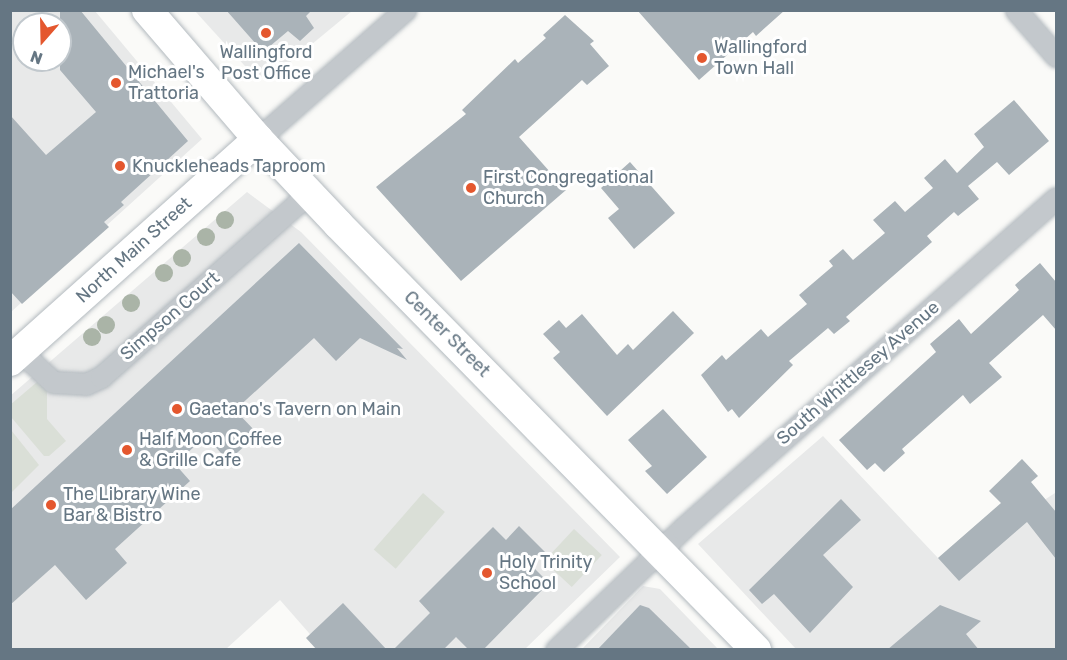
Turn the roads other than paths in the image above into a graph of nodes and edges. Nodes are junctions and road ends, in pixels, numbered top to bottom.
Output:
1 (147, 10) edge
2 (405, 10) edge
3 (1016, 10) edge
4 (1056, 56) edge
5 (258, 139) junction
6 (309, 193) junction
7 (1056, 198) edge
8 (16, 357) edge
9 (660, 549) junction
10 (556, 650) edge
11 (756, 650) edge

1 - 5 main road, Center Street
2 - 5 street
3 - 4 street
5 - 6 main road, Center Street
5 - 8 main road, North Main Street
6 - 8 street, Simpson Court
6 - 9 main road, Center Street
7 - 9 street, South Whittlesey Avenue
9 - 10 street, South Whittlesey Avenue
9 - 11 main road, Center Street

